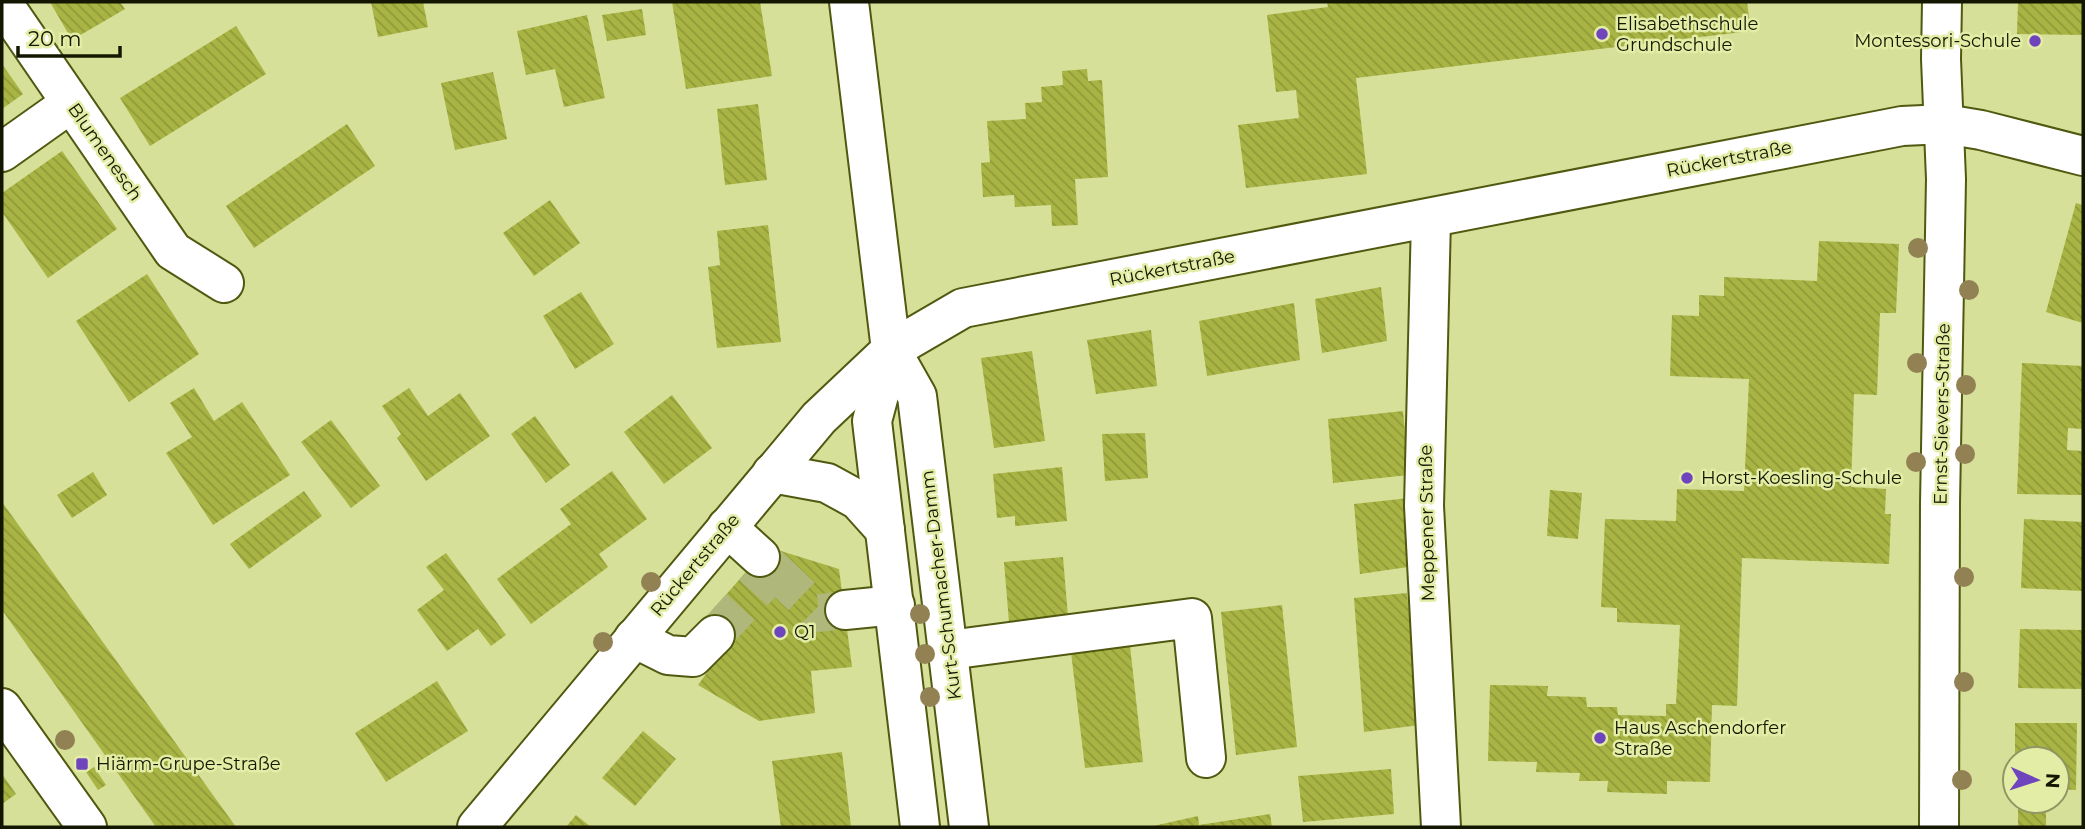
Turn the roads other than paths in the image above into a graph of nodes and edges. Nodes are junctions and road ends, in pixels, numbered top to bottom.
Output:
1 (2, 2) edge
2 (849, 2) edge
3 (1942, 2) edge
4 (71, 103) junction
5 (1945, 124) junction
6 (2, 152) edge
7 (2083, 156) edge
8 (1431, 219) junction
9 (224, 283) dead end
10 (891, 350) junction
11 (772, 472) junction
12 (727, 527) junction
13 (886, 530) junction
14 (760, 557) tunnel mouth
15 (895, 606) junction
16 (845, 610) tunnel mouth
17 (715, 635) tunnel mouth
18 (634, 638) junction
19 (949, 650) junction
20 (2, 708) edge
21 (1206, 758) dead end
22 (87, 827) edge
23 (477, 827) edge
24 (920, 827) edge
25 (969, 827) edge
26 (1441, 827) edge
27 (1939, 827) edge

1 - 4 street, Blumenesch
2 - 10 street, Kurt-Schumacher-Damm
3 - 5 street, Ernst-Sievers-Straße
4 - 6 street
4 - 9 street, Blumenesch
5 - 7 street, Rückertstraße
5 - 8 street, Rückertstraße
5 - 27 street, Ernst-Sievers-Straße
8 - 10 street, Rückertstraße
8 - 26 street, Meppener Straße
10 - 11 street, Rückertstraße
10 - 13 street, Kurt-Schumacher-Damm
10 - 19 street, Kurt-Schumacher-Damm
11 - 12 street, Rückertstraße
11 - 13 street
12 - 14 street
12 - 18 street, Rückertstraße
13 - 15 street, Kurt-Schumacher-Damm
15 - 16 street
15 - 24 street, Kurt-Schumacher-Damm
17 - 18 street
18 - 23 street, Rückertstraße
19 - 21 street
19 - 25 street, Kurt-Schumacher-Damm
20 - 22 street

